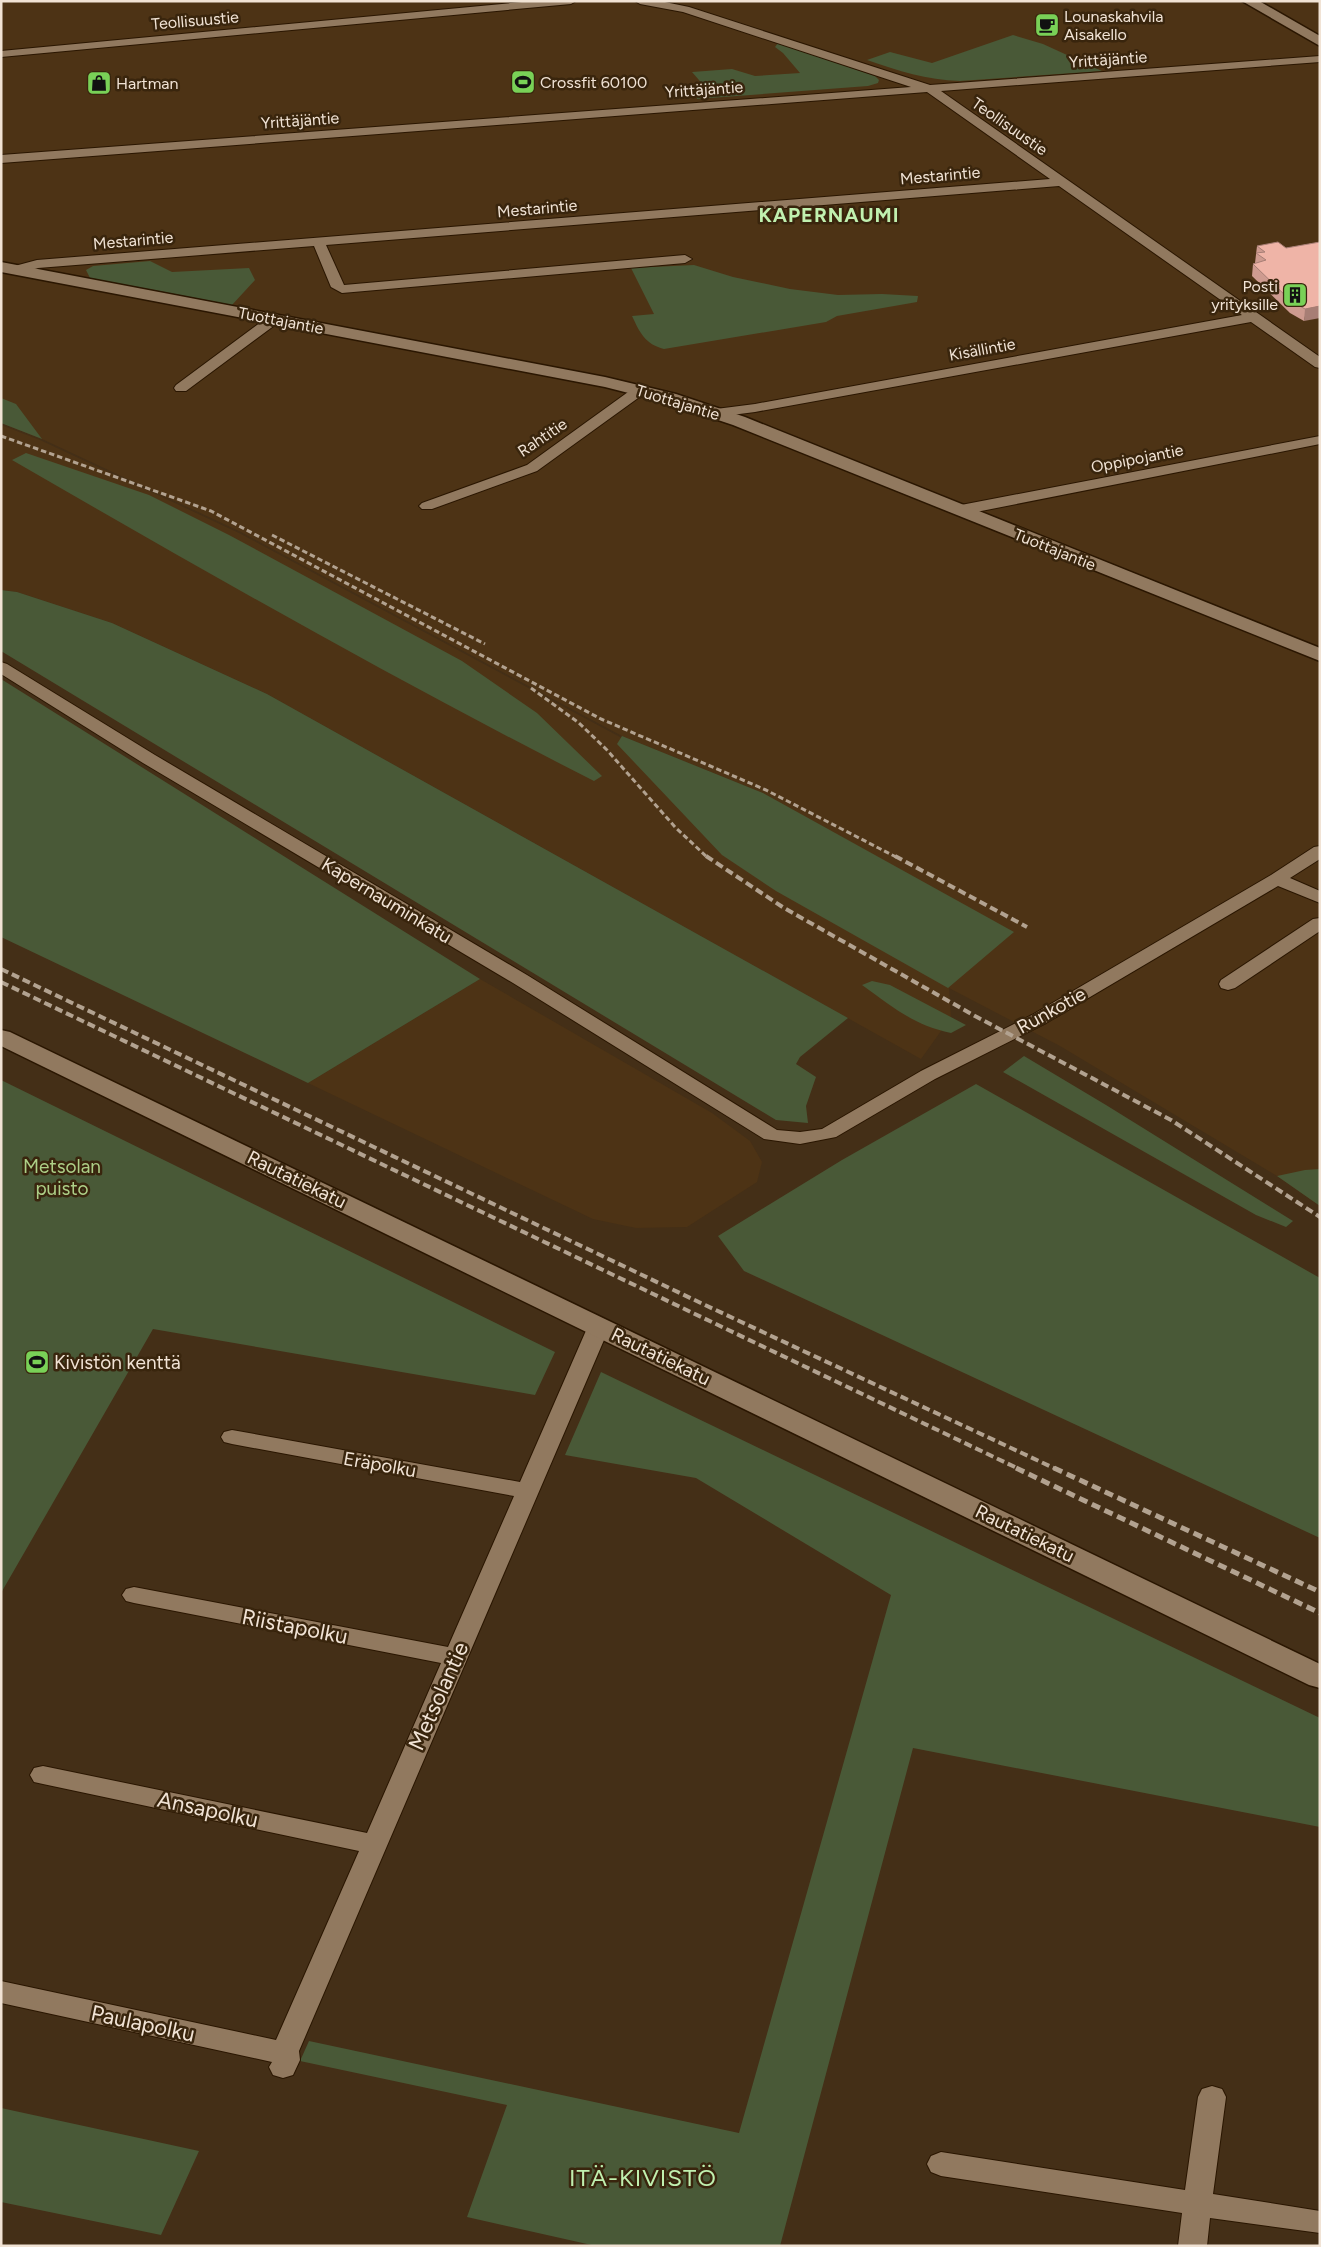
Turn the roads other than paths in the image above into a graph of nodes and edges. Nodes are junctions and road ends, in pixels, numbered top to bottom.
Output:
1 (571, 1) edge
2 (640, 1) edge
3 (1249, 1) edge
4 (1320, 42) edge
5 (1, 54) edge
6 (1320, 59) edge
7 (930, 89) junction
8 (1, 159) edge
9 (1060, 182) junction
10 (318, 241) junction
11 (685, 259) dead end
12 (9, 269) edge
13 (1254, 317) junction
14 (274, 319) junction
15 (1320, 364) edge
16 (181, 388) dead end
17 (640, 390) junction
18 (716, 413) junction
19 (1320, 440) edge
20 (427, 506) dead end
21 (961, 510) junction
22 (1320, 655) edge
23 (1, 667) edge
24 (1320, 851) edge
25 (1277, 879) junction
26 (1320, 898) edge
27 (1320, 922) edge
28 (1228, 984) dead end
29 (1, 1037) edge
30 (771, 1135) joint
31 (599, 1326) junction
32 (232, 1437) dead end
33 (528, 1491) junction
34 (134, 1595) dead end
35 (455, 1657) junction
36 (1320, 1677) edge
37 (43, 1775) dead end
38 (374, 1844) junction
39 (1, 1992) edge
40 (284, 2059) joint
41 (1212, 2096) dead end
42 (941, 2164) dead end
43 (1197, 2205) junction
44 (1317, 2222) dead end
45 (1192, 2246) edge

1 - 5 street, Teollisuustie
2 - 7 street, Teollisuustie
3 - 4 street
6 - 7 street, Yrittäjäntie
7 - 8 street, Yrittäjäntie
7 - 9 street, Teollisuustie
9 - 10 street, Mestarintie
9 - 13 street, Teollisuustie
10 - 11 street
10 - 12 street, Mestarintie
12 - 14 street, Tuottajantie
13 - 15 street, Teollisuustie
13 - 18 street, Kisällintie
14 - 16 street
14 - 17 street, Tuottajantie
17 - 18 street, Tuottajantie
17 - 20 street, Rahtitie
18 - 21 street, Tuottajantie
19 - 21 street, Oppipojantie
21 - 22 street, Tuottajantie
23 - 30 street, Kapernauminkatu
24 - 25 street, Runkotie
25 - 26 street
25 - 30 street, Runkotie
27 - 28 street
29 - 31 street, Rautatiekatu
31 - 33 street, Metsolantie
31 - 36 street, Rautatiekatu
32 - 33 street, Eräpolku
33 - 35 street, Metsolantie
34 - 35 street, Riistapolku
35 - 38 street, Metsolantie
37 - 38 street, Ansapolku
38 - 40 street, Metsolantie
39 - 40 street, Paulapolku
41 - 43 street
42 - 43 street
43 - 44 street
43 - 45 street

